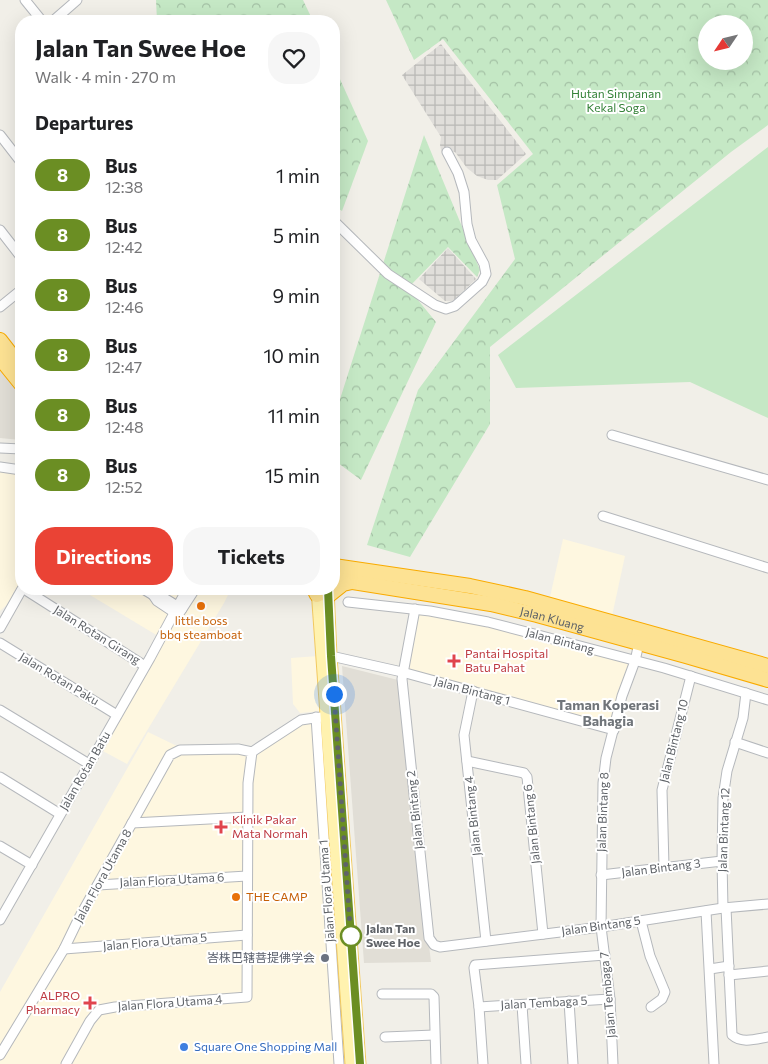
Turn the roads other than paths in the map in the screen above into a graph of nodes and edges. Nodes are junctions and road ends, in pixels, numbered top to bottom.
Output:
1 (26, 0) edge
2 (77, 0) edge
3 (37, 15) edge
4 (60, 15) edge
5 (0, 136) edge
6 (447, 152) dead end
7 (15, 155) edge
8 (340, 227) edge
9 (0, 230) edge
10 (15, 249) edge
11 (15, 295) edge
12 (0, 307) edge
13 (0, 340) edge
14 (0, 358) edge
15 (15, 359) edge
16 (15, 377) edge
17 (612, 434) dead end
18 (0, 448) edge
19 (15, 449) edge
20 (0, 467) edge
21 (15, 469) edge
22 (768, 480) edge
23 (604, 516) dead end
24 (340, 567) edge
25 (768, 568) edge
26 (340, 580) edge
27 (356, 581) junction
28 (340, 585) edge
29 (19, 595) edge
30 (33, 595) edge
31 (153, 595) edge
32 (184, 595) edge
33 (190, 595) edge
34 (321, 595) edge
35 (322, 595) edge
36 (348, 602) dead end
37 (415, 609) junction
38 (176, 613) junction
39 (0, 628) edge
40 (0, 643) edge
41 (639, 643) junction
42 (331, 656) junction
43 (636, 661) junction
44 (146, 666) junction
45 (768, 666) edge
46 (402, 672) junction
47 (690, 676) junction
48 (768, 680) edge
49 (473, 691) junction
50 (746, 694) junction
51 (768, 700) edge
52 (0, 710) edge
53 (117, 715) junction
54 (321, 717) junction
55 (614, 730) junction
56 (735, 742) junction
57 (252, 752) junction
58 (768, 753) edge
59 (467, 760) junction
60 (89, 764) junction
61 (0, 777) edge
62 (60, 814) junction
63 (248, 817) junction
64 (132, 823) junction
65 (0, 846) edge
66 (722, 861) junction
67 (32, 865) junction
68 (664, 868) junction
69 (601, 875) junction
70 (247, 876) junction
71 (98, 885) junction
72 (768, 904) edge
73 (725, 908) junction
74 (706, 911) junction
75 (0, 920) edge
76 (641, 921) junction
77 (601, 927) junction
78 (543, 934) junction
79 (247, 935) junction
80 (486, 941) junction
81 (434, 945) joint
82 (64, 949) junction
83 (605, 955) junction
84 (710, 968) junction
85 (729, 970) junction
86 (768, 971) edge
87 (382, 994) dead end
88 (610, 1000) junction
89 (569, 1001) junction
90 (522, 1004) junction
91 (479, 1007) junction
92 (651, 1007) dead end
93 (434, 1035) junction
94 (385, 1037) dead end
95 (768, 1037) edge
96 (0, 1055) edge
97 (66, 1064) edge
98 (339, 1064) edge
99 (351, 1064) edge
100 (360, 1064) edge
101 (436, 1064) edge
102 (483, 1064) edge
103 (526, 1064) edge
104 (573, 1064) edge
105 (613, 1064) edge
106 (714, 1064) edge

1 - 3 street
2 - 4 street
5 - 7 street
6 - 8 street
9 - 10 street
11 - 12 street
13 - 15 highway
14 - 16 highway
17 - 22 street
18 - 19 street
20 - 21 street
23 - 25 street
24 - 45 highway, Jalan Kluang
26 - 27 highway, Jalan Kluang
27 - 28 highway
27 - 41 highway, Jalan Kluang
29 - 39 street
30 - 44 street, Jalan Rotan Girang
31 - 38 street
32 - 38 street, Jalan Rotan Batu
33 - 38 street, Jalan Rotan Batu
34 - 54 main road
35 - 42 main road
36 - 37 street, Jalan Bintang
37 - 43 street, Jalan Bintang
37 - 46 street, Jalan Bintang 2
38 - 44 street, Jalan Rotan Batu
40 - 53 street, Jalan Rotan Paku
41 - 43 street, Jalan Bintang 8
41 - 48 highway, Jalan Kluang
42 - 46 street, Jalan Bintang 1
42 - 100 main road
43 - 47 street, Jalan Bintang
43 - 55 street, Jalan Bintang 8
44 - 53 street, Jalan Rotan Batu
46 - 49 street, Jalan Bintang 1
46 - 81 street, Jalan Bintang 2
47 - 50 street, Jalan Bintang
47 - 68 street, Jalan Bintang 10
49 - 55 street, Jalan Bintang 1
49 - 59 street, Jalan Bintang 4
50 - 51 street, Jalan Bintang
50 - 56 street, Jalan Bintang 12
52 - 60 street
53 - 60 street, Jalan Rotan Batu
54 - 57 street
54 - 98 street, Jalan Flora Utama 1
54 - 99 main road
55 - 69 street, Jalan Bintang 8
56 - 58 street
56 - 66 street, Jalan Bintang 12
57 - 63 street
57 - 64 street, Jalan Flora Utama 8
59 - 78 street, Jalan Bintang 6
59 - 80 street, Jalan Bintang 4
60 - 62 street, Jalan Rotan Batu
61 - 62 street
62 - 67 street, Jalan Rotan Batu
63 - 64 street
63 - 70 street
64 - 71 street, Jalan Flora Utama 8
65 - 67 street
66 - 68 street, Jalan Bintang 3
66 - 73 street, Jalan Bintang 12
67 - 75 street, Jalan Rotan Batu
68 - 69 street, Jalan Bintang 3
69 - 77 street, Jalan Bintang 8
70 - 71 street, Jalan Flora Utama 6
70 - 79 street
71 - 82 street, Jalan Flora Utama 8
72 - 73 street, Jalan Bintang 5
73 - 74 street, Jalan Bintang 5
73 - 85 street, Jalan Bintang 12
74 - 76 street, Jalan Bintang 5
74 - 84 street
76 - 77 street, Jalan Bintang 5
76 - 92 street
77 - 78 street, Jalan Bintang 5
77 - 83 street, Jalan Tembaga 7
78 - 80 street, Jalan Bintang 5
79 - 82 street, Jalan Flora Utama 5
79 - 97 street, Jalan Flora Utama 4
80 - 81 street, Jalan Bintang 5
82 - 96 street, Jalan Flora Utama 8
83 - 88 street, Jalan Tembaga 7
83 - 91 street
84 - 85 street
84 - 106 street
85 - 86 street
85 - 95 street, Jalan Bintang 12
87 - 93 street
88 - 89 street, Jalan Tembaga 5
88 - 105 street, Jalan Tembaga 7
89 - 90 street, Jalan Tembaga 5
89 - 104 street
90 - 91 street, Jalan Tembaga 5
90 - 103 street
91 - 102 street
93 - 94 street
93 - 101 street

